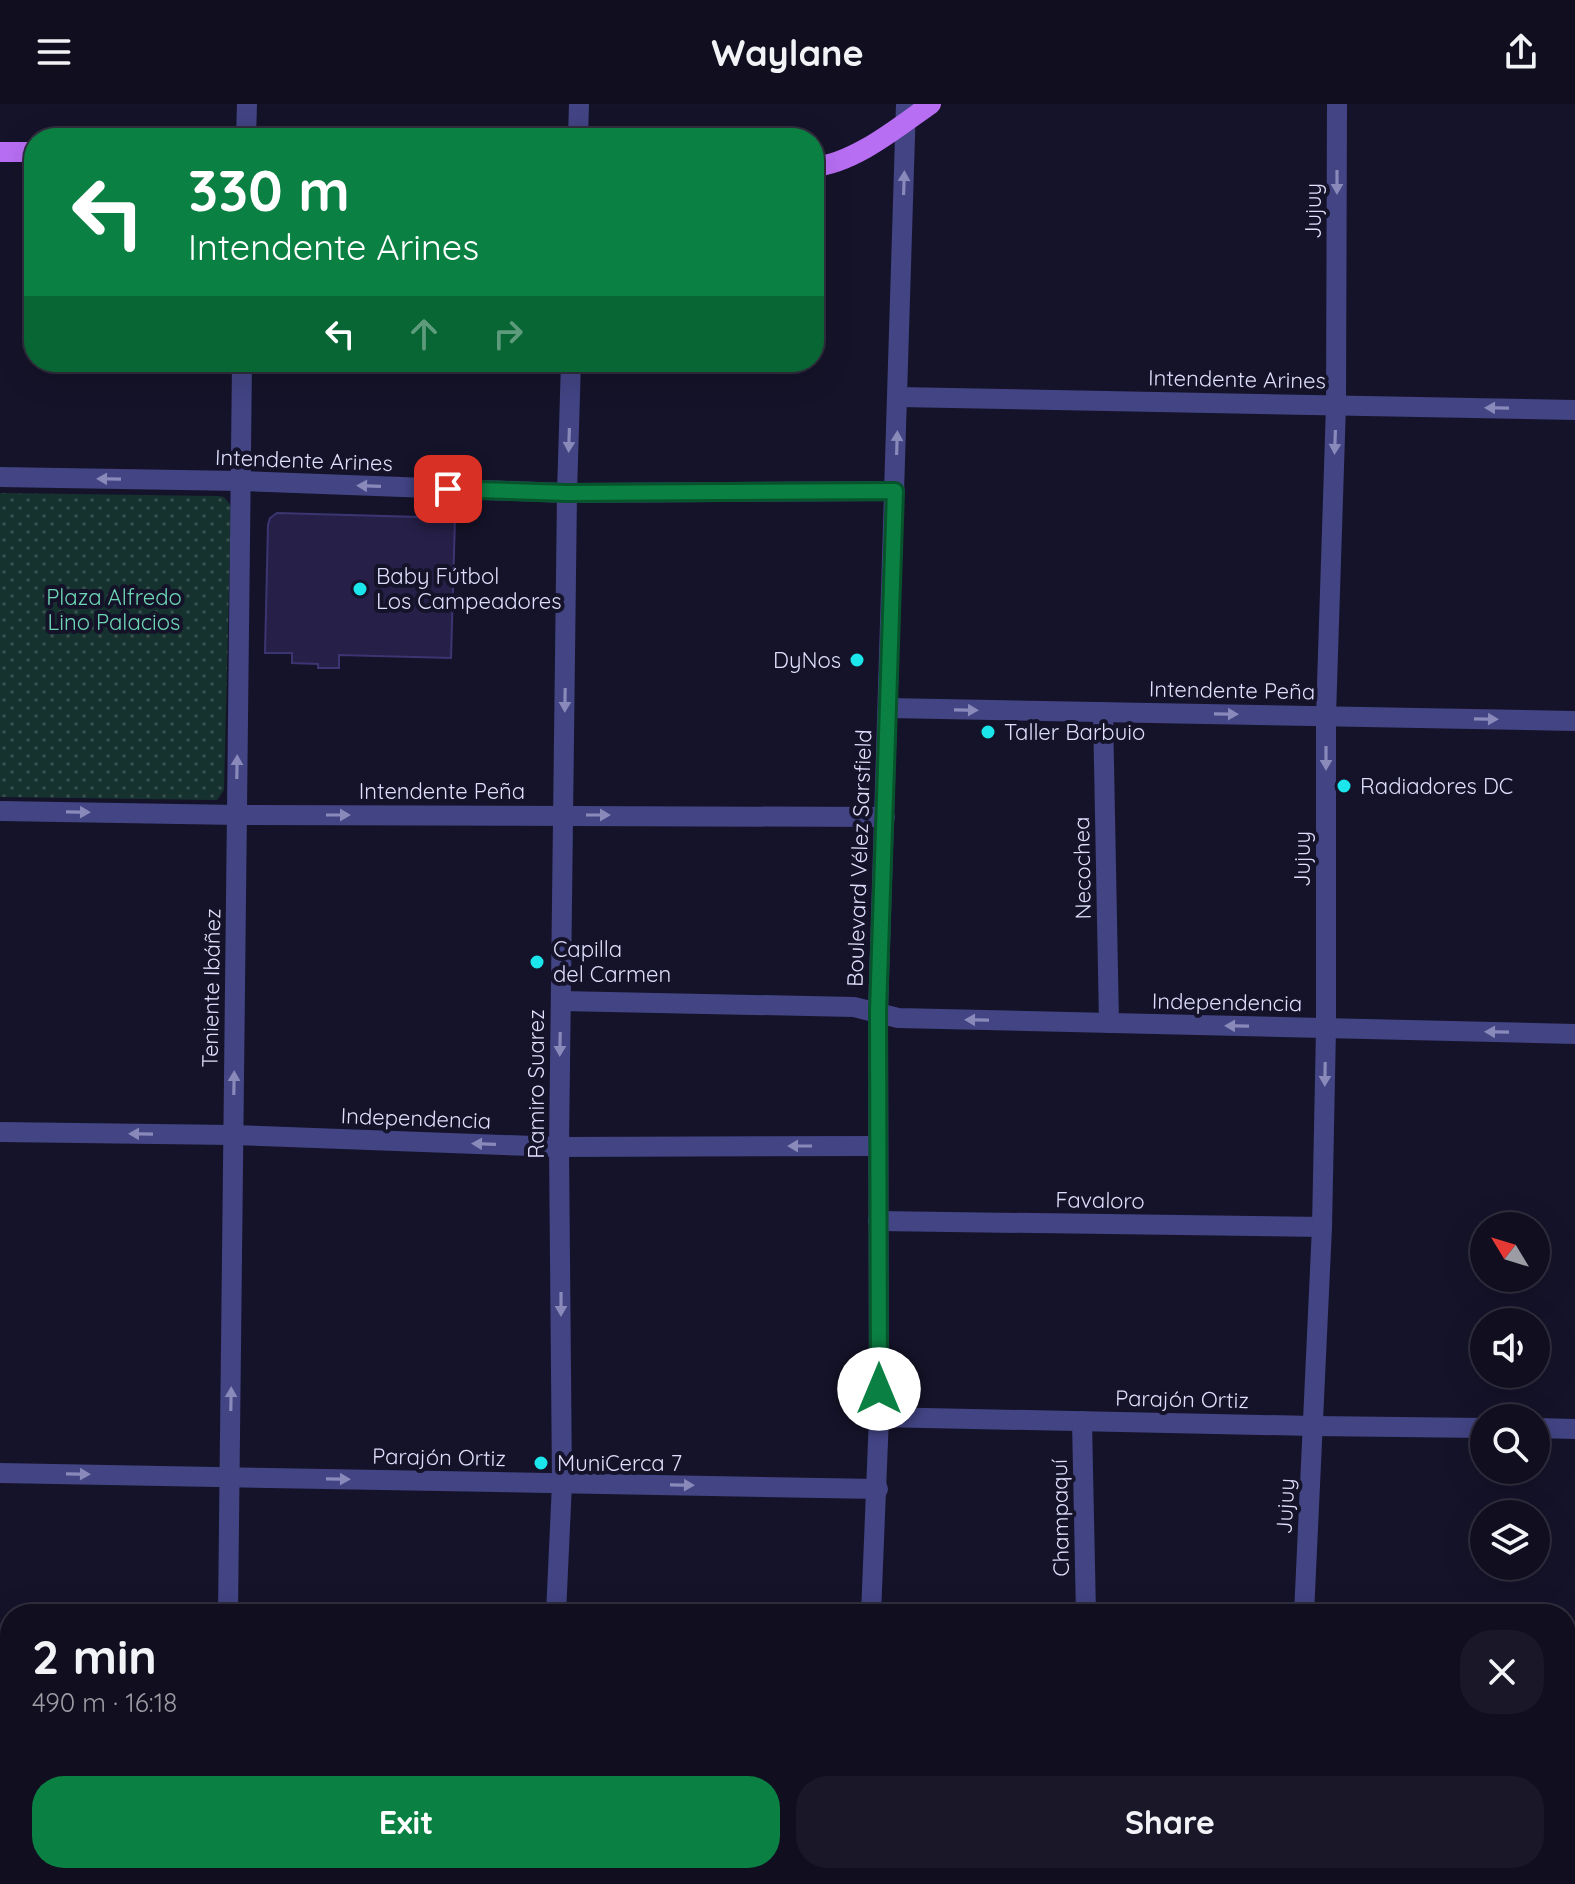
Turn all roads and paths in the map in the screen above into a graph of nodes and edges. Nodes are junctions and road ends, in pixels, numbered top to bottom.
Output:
1 (247, 104) edge
2 (579, 104) edge
3 (931, 104) edge
4 (1337, 104) edge
5 (906, 113) edge
6 (246, 128) edge
7 (578, 128) edge
8 (0, 152) edge
9 (24, 152) edge
10 (824, 166) edge
11 (242, 372) edge
12 (571, 372) edge
13 (898, 397) junction
14 (1336, 405) junction
15 (1575, 410) edge
16 (0, 477) edge
17 (240, 481) junction
18 (895, 491) junction
19 (567, 493) junction
20 (888, 708) junction
21 (1103, 712) junction
22 (1326, 716) junction
23 (1575, 721) edge
24 (0, 811) edge
25 (237, 815) junction
26 (563, 815) junction
27 (885, 817) junction
28 (561, 1001) junction
29 (878, 1012) junction
30 (1109, 1023) junction
31 (1326, 1028) junction
32 (1575, 1034) edge
33 (0, 1132) edge
34 (233, 1135) junction
35 (878, 1146) junction
36 (559, 1147) junction
37 (878, 1221) junction
38 (1322, 1227) junction
39 (879, 1417) junction
40 (1082, 1421) junction
41 (1313, 1426) junction
42 (1470, 1428) edge
43 (1550, 1428) edge
44 (1575, 1429) edge
45 (0, 1473) edge
46 (230, 1477) junction
47 (562, 1483) junction
48 (878, 1489) junction
49 (228, 1604) edge
50 (556, 1604) edge
51 (872, 1604) edge
52 (1086, 1604) edge
53 (1304, 1604) edge

1 - 6 street
2 - 7 street
3 - 5 main road
4 -> 14 street, Jujuy
5 - 10 main road
13 -> 5 street, Boulevard Vélez Sarsfield
8 - 9 main road
11 - 17 street, Teniente Ibáñez
12 -> 19 street, Ramiro Suarez
13 - 14 street, Intendente Arines
18 -> 13 street, Boulevard Vélez Sarsfield
15 -> 14 street, Intendente Arines
14 -> 22 street, Jujuy
17 -> 16 street, Intendente Arines
19 -> 17 street, Intendente Arines
25 -> 17 street, Teniente Ibáñez
18 - 19 street, Intendente Arines
18 - 20 street, Boulevard Vélez Sarsfield
19 -> 26 street, Ramiro Suarez
20 -> 21 street, Intendente Peña
20 - 27 street, Boulevard Vélez Sarsfield
21 -> 22 street, Intendente Peña
21 - 30 street, Necochea
22 -> 23 street, Intendente Peña
22 -> 31 street, Jujuy
24 -> 25 street, Intendente Peña
25 -> 26 street, Intendente Peña
34 -> 25 street, Teniente Ibáñez
26 -> 27 street, Intendente Peña
26 - 28 street, Ramiro Suarez
27 - 29 street, Boulevard Vélez Sarsfield
28 - 29 street, Independencia
28 -> 36 street, Ramiro Suarez
30 -> 29 street, Independencia
29 - 35 street, Boulevard Vélez Sarsfield
31 -> 30 street, Independencia
32 -> 31 street, Independencia
31 -> 38 street, Jujuy
34 -> 33 street, Independencia
36 -> 34 street, Independencia
46 -> 34 street, Teniente Ibáñez
35 -> 36 street, Independencia
35 - 37 street, Boulevard Vélez Sarsfield
36 -> 47 street, Ramiro Suarez
37 - 38 street, Favaloro
37 - 39 street, Boulevard Vélez Sarsfield
38 - 41 street, Jujuy
39 - 40 street, Parajón Ortiz
39 - 48 street, Boulevard Vélez Sarsfield
40 - 41 street, Parajón Ortiz
40 - 52 street, Champaquí
41 - 42 street, Parajón Ortiz
41 - 53 street, Jujuy
43 - 44 street
45 -> 46 street, Parajón Ortiz
46 -> 47 street, Parajón Ortiz
46 - 49 street, Teniente Ibáñez
47 -> 48 street, Parajón Ortiz
47 - 50 street, Ramiro Suarez
48 - 51 street, Boulevard Vélez Sarsfield

